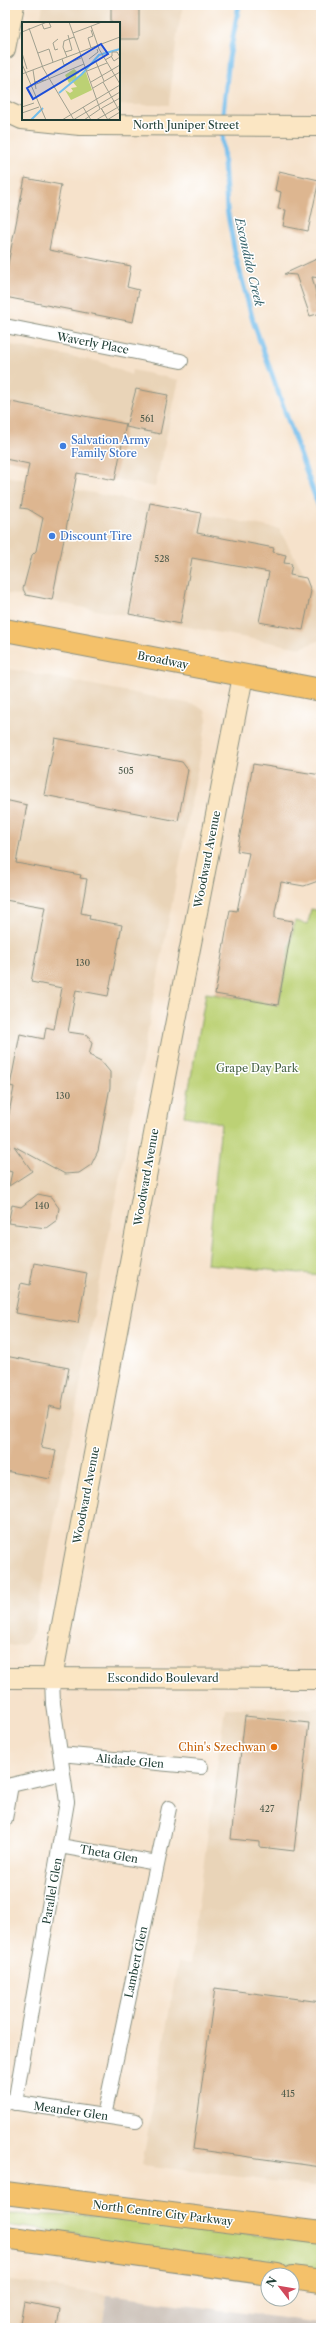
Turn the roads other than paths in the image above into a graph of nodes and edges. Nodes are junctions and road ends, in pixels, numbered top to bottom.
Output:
1 (14, 5) edge
2 (5, 49) edge
3 (5, 111) edge
4 (22, 119) edge
5 (32, 120) edge
6 (321, 126) edge
7 (5, 326) edge
8 (181, 361) dead end
9 (5, 630) edge
10 (243, 676) junction
11 (321, 690) edge
12 (5, 1678) edge
13 (52, 1678) junction
14 (321, 1678) edge
15 (60, 1754) junction
16 (201, 1767) dead end
17 (63, 1773) junction
18 (169, 1808) dead end
19 (5, 1819) edge
20 (60, 1846) junction
21 (157, 1863) junction
22 (10, 2102) edge
23 (104, 2116) junction
24 (136, 2121) dead end
25 (5, 2193) edge
26 (321, 2233) edge
27 (5, 2237) edge
28 (260, 2273) edge
29 (300, 2278) edge
30 (321, 2281) edge

1 - 2 street
3 - 4 street, North Juniper Street
5 - 6 street, North Juniper Street
7 - 8 street, Waverly Place
9 - 10 main road, Broadway
10 - 11 main road, Broadway
10 - 13 street, Woodward Avenue
12 - 13 street, Escondido Boulevard
13 - 14 street, Escondido Boulevard
13 - 15 street, Parallel Glen
15 - 16 street, Alidade Glen
15 - 17 street, Parallel Glen
17 - 19 street
17 - 20 street, Parallel Glen
18 - 21 street, Lambert Glen
20 - 21 street, Theta Glen
20 - 22 street, Parallel Glen
21 - 23 street, Lambert Glen
22 - 23 street, Meander Glen
23 - 24 street, Meander Glen
25 - 26 main road, North Centre City Parkway
27 - 28 main road
29 - 30 main road

